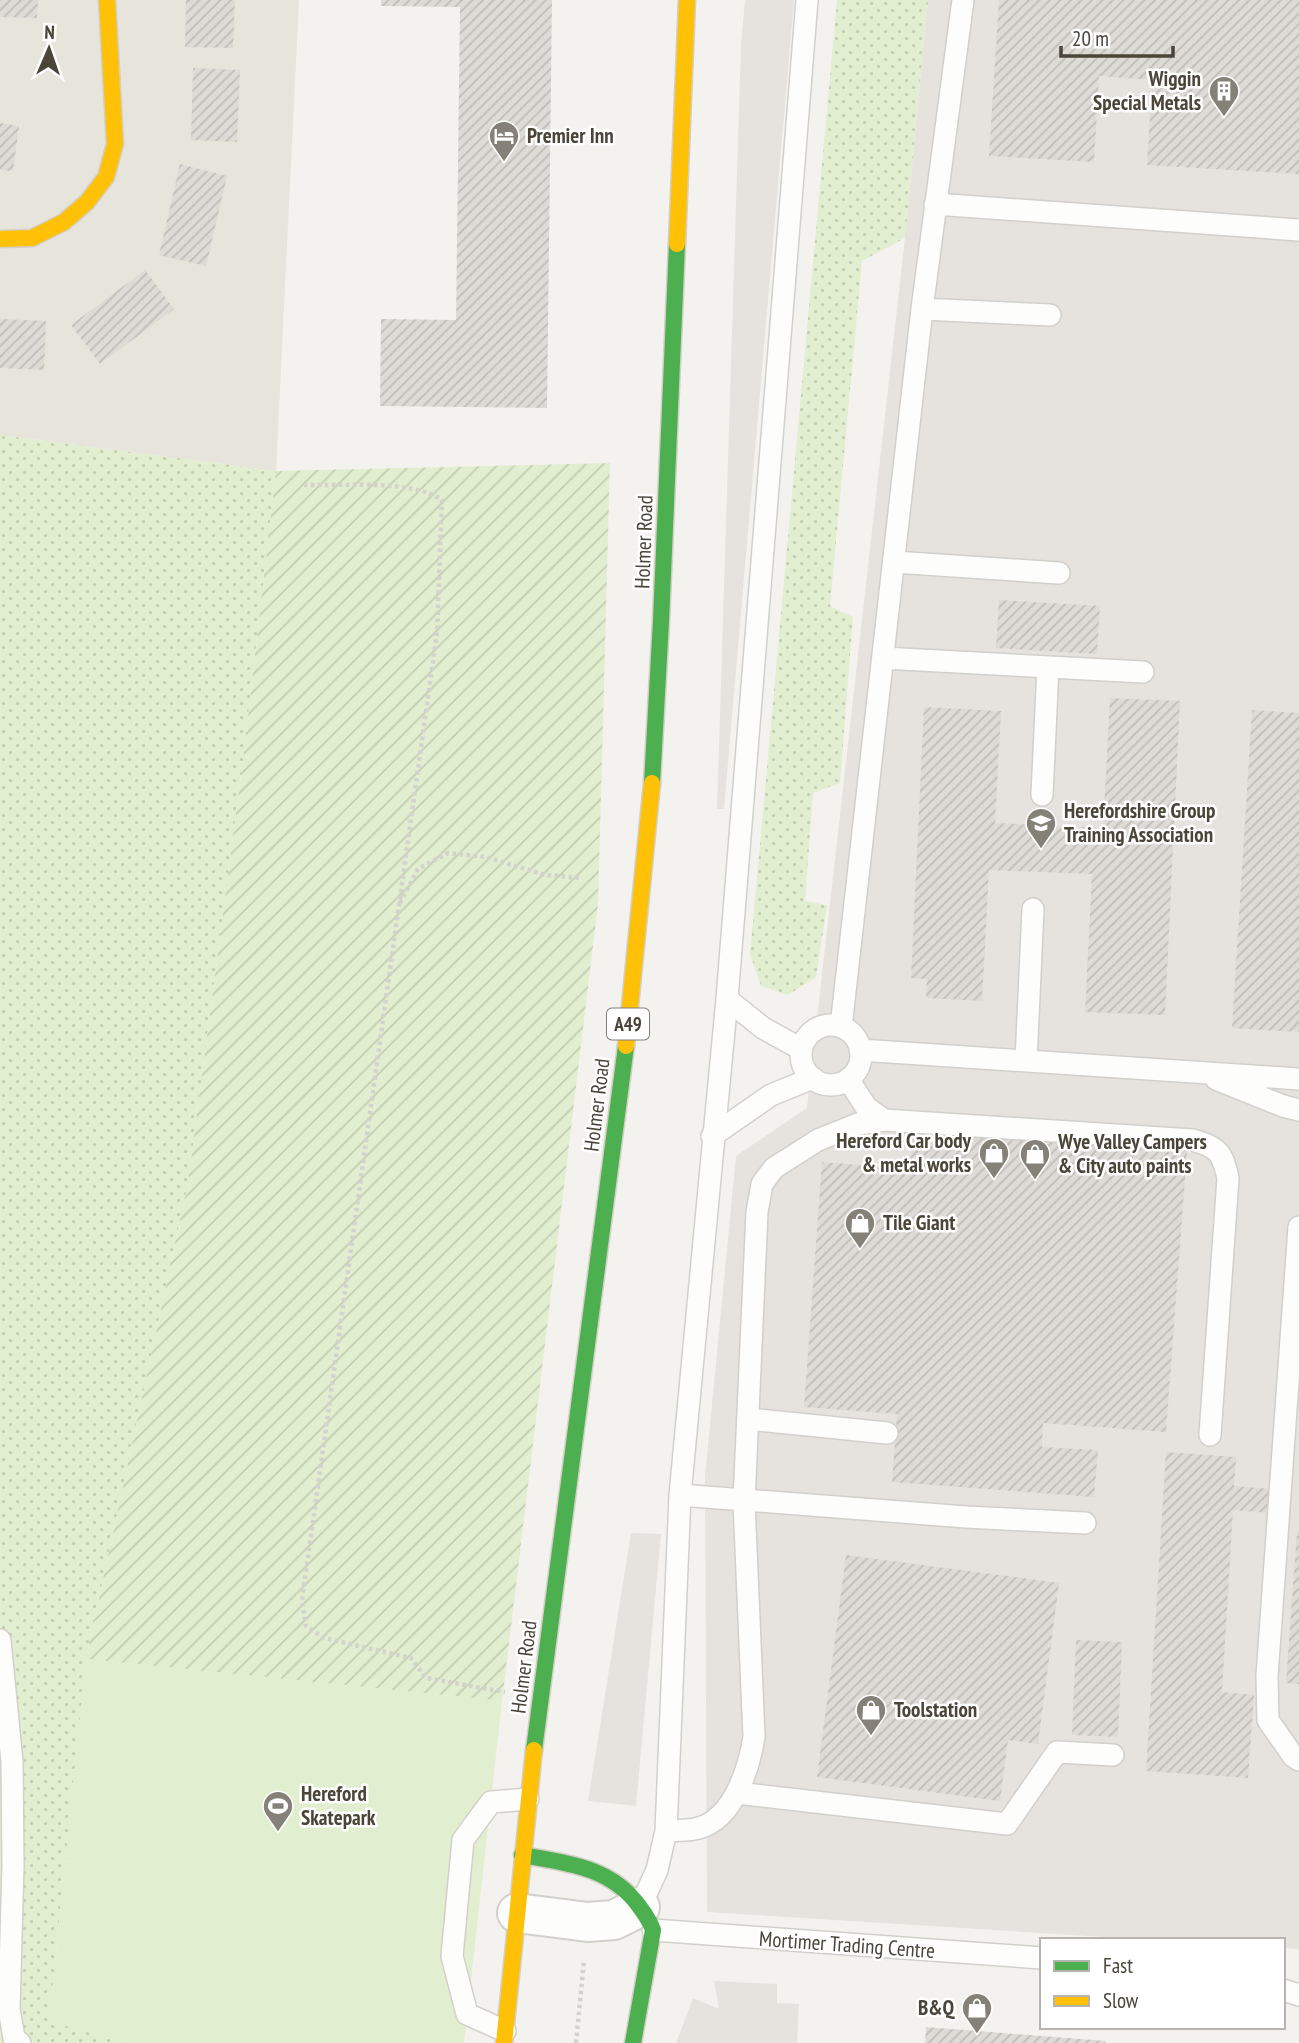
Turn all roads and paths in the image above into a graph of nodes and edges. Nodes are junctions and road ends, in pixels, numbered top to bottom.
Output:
1 (107, 0) edge
2 (687, 0) edge
3 (807, 0) edge
4 (963, 0) edge
5 (935, 204) junction
6 (1299, 230) edge
7 (0, 239) edge
8 (922, 309) junction
9 (1050, 315) dead end
10 (304, 485) dead end
11 (894, 562) junction
12 (1059, 573) dead end
13 (883, 658) junction
14 (1048, 667) junction
15 (1143, 672) dead end
16 (1042, 795) dead end
17 (582, 878) dead end
18 (398, 906) junction
19 (1033, 909) dead end
20 (727, 999) junction
21 (841, 1027) junction
22 (801, 1049) junction
23 (860, 1050) junction
24 (1026, 1061) junction
25 (1123, 1068) junction
26 (813, 1079) junction
27 (848, 1079) junction
28 (1299, 1079) edge
29 (1299, 1110) edge
30 (884, 1120) junction
31 (712, 1136) junction
32 (1299, 1227) edge
33 (748, 1419) junction
34 (887, 1433) dead end
35 (1210, 1435) dead end
36 (680, 1495) junction
37 (744, 1501) junction
38 (1085, 1523) dead end
39 (0, 1640) edge
40 (541, 1698) junction
41 (1113, 1755) dead end
42 (1299, 1760) edge
43 (737, 1793) junction
44 (528, 1799) junction
45 (666, 1831) junction
46 (522, 1855) junction
47 (517, 1913) junction
48 (647, 1919) junction
49 (588, 1922) junction
50 (1040, 1958) edge
51 (505, 2037) edge
52 (20, 2043) edge
53 (576, 2043) edge
54 (633, 2043) edge

1 - 7 main road
2 - 40 main road, Holmer Road / A49
3 - 20 lane
4 - 5 lane
5 - 6 lane
5 - 8 lane
8 - 9 lane
8 - 11 lane
10 - 18 path
11 - 12 lane
11 - 13 lane
13 - 14 lane
13 - 21 lane
14 - 15 lane
14 - 16 lane
17 - 18 path
18 - 40 path
19 - 24 lane
20 - 22 lane
20 - 31 lane
21 - 22 lane
21 - 23 lane
22 - 26 lane
23 - 24 lane
23 - 27 lane
24 - 25 lane
25 - 28 lane
25 - 29 lane
26 - 27 lane
26 - 31 lane
27 - 30 lane
30 - 33 lane
30 - 35 lane
31 - 36 lane
32 - 42 lane
33 - 34 lane
33 - 37 lane
36 - 37 lane
36 - 45 lane
37 - 38 lane
37 - 43 lane
39 - 52 lane
40 - 44 main road, Holmer Road / A49
41 - 43 lane
43 - 45 lane
44 - 46 main road, Holmer Road / A49
44 - 51 lane
45 - 48 lane
46 - 47 main road, Holmer Road / A49
46 - 48 main road
47 - 49 street
47 - 51 main road, Holmer Road / A49
48 - 49 street
48 - 50 lane, Mortimer Trading Centre
48 - 54 main road
49 - 53 path

